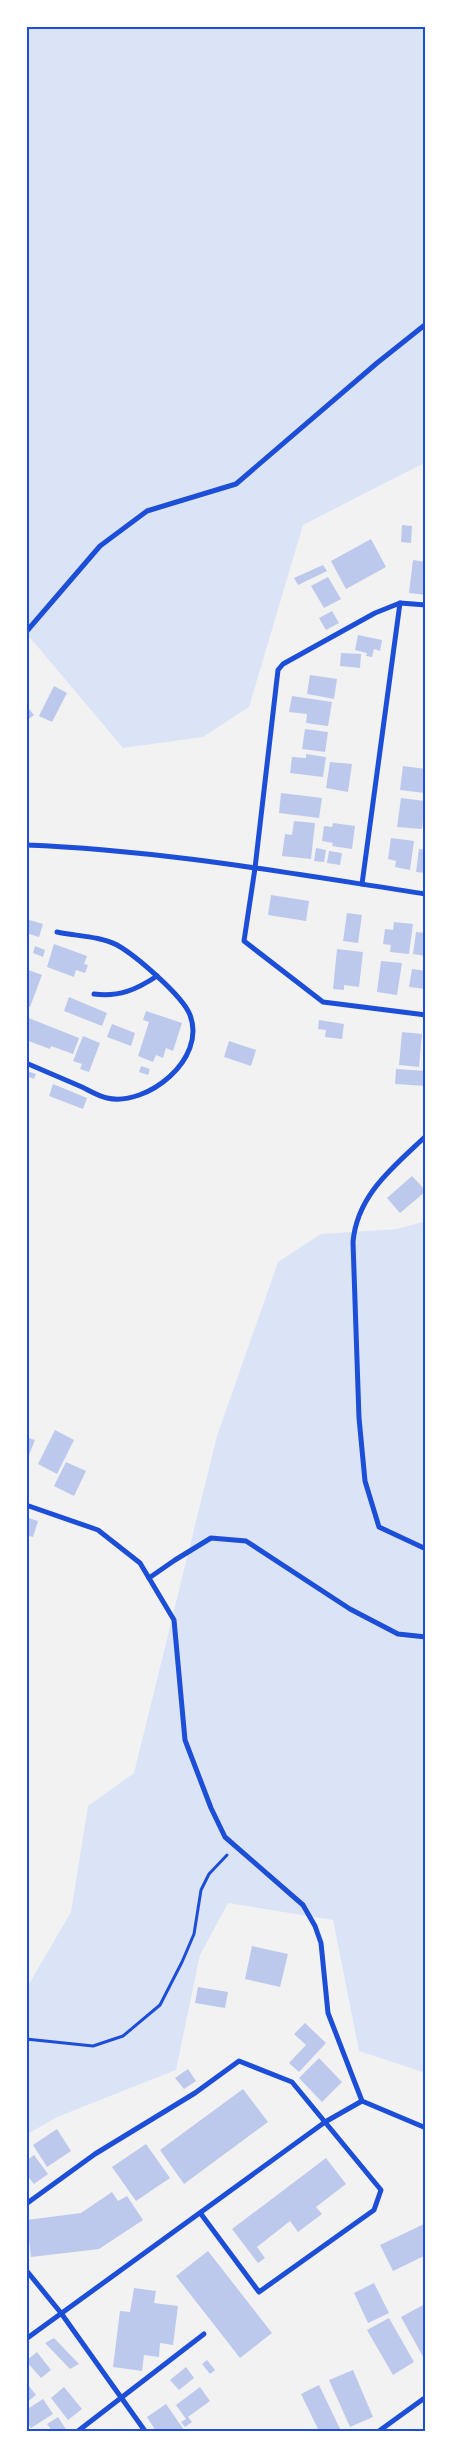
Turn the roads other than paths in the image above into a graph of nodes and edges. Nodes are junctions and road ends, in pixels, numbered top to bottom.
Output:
1 (426, 324) edge
2 (400, 603) junction
3 (426, 605) edge
4 (26, 632) edge
5 (26, 845) edge
6 (255, 868) junction
7 (362, 884) junction
8 (426, 894) edge
9 (57, 932) dead end
10 (157, 976) junction
11 (94, 994) dead end
12 (426, 1015) edge
13 (26, 1063) edge
14 (426, 1136) edge
15 (26, 1505) edge
16 (426, 1549) edge
17 (149, 1578) junction
18 (426, 1637) edge
19 (362, 2101) junction
20 (325, 2122) junction
21 (426, 2128) edge
22 (26, 2204) edge
23 (200, 2214) junction
24 (26, 2270) edge
25 (61, 2313) junction
26 (204, 2334) dead end
27 (26, 2339) edge
28 (426, 2397) edge
29 (120, 2399) junction
30 (78, 2431) edge
31 (144, 2431) edge
32 (379, 2431) edge

1 - 4 street
2 - 3 street
2 - 6 street
2 - 7 street
5 - 6 street
6 - 7 street
6 - 12 street
7 - 8 street
9 - 10 street
10 - 11 street
10 - 13 street
14 - 16 street
15 - 17 street
17 - 18 street
17 - 19 street
19 - 20 street
19 - 21 street
20 - 22 street
20 - 23 street
20 - 23 street
23 - 25 street
24 - 25 street
25 - 27 street
25 - 29 street
26 - 29 street
28 - 32 street
29 - 30 street
29 - 31 street

